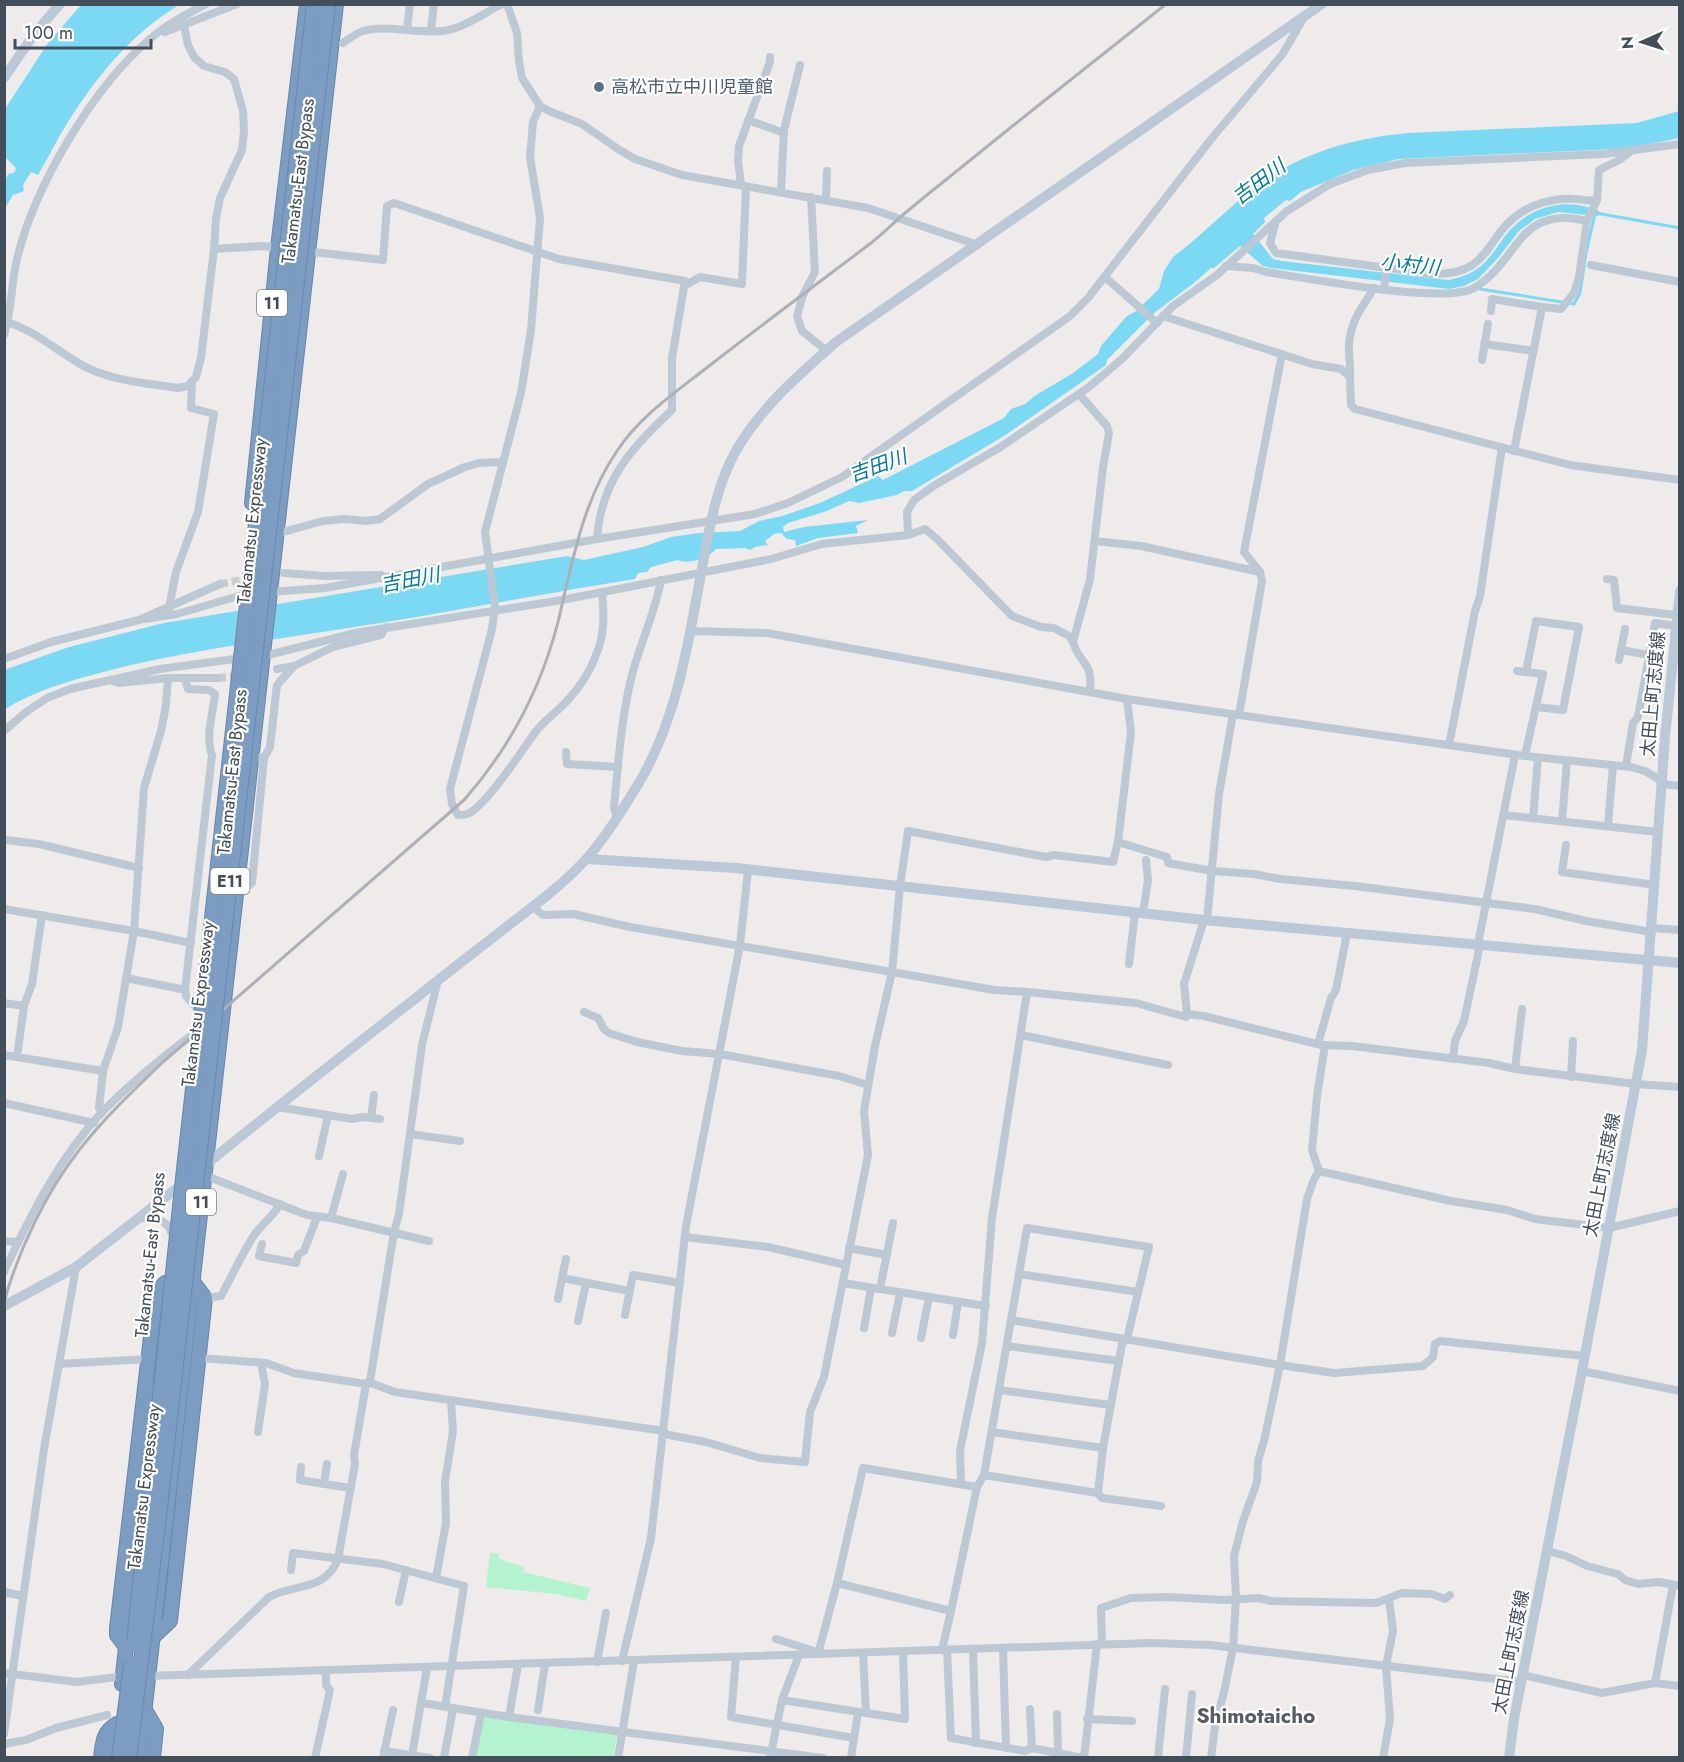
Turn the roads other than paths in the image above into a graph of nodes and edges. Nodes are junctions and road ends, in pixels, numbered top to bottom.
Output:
1 (60, 4) edge
2 (206, 4) edge
3 (237, 4) edge
4 (307, 4) edge
5 (314, 4) edge
6 (328, 4) edge
7 (336, 4) edge
8 (410, 4) edge
9 (434, 4) edge
10 (502, 4) edge
11 (507, 4) edge
12 (1322, 4) edge
13 (1304, 17) junction
14 (184, 26) junction
15 (407, 29) junction
16 (431, 30) junction
17 (152, 36) junction
18 (343, 43) dead end
19 (770, 57) dead end
20 (800, 65) dead end
21 (4, 78) edge
22 (540, 106) junction
23 (748, 120) junction
24 (784, 133) junction
25 (1680, 144) edge
26 (1630, 152) junction
27 (827, 171) dead end
28 (744, 186) junction
29 (781, 192) junction
30 (811, 197) junction
31 (826, 199) junction
32 (1595, 202) junction
33 (1588, 218) junction
34 (1276, 221) junction
35 (978, 245) junction
36 (278, 248) junction
37 (214, 249) junction
38 (308, 251) junction
39 (537, 252) junction
40 (1229, 263) junction
41 (1590, 265) dead end
42 (1387, 267) junction
43 (1105, 277) junction
44 (1680, 282) edge
45 (684, 286) junction
46 (1374, 288) junction
47 (1384, 289) junction
48 (1542, 307) junction
49 (1491, 311) dead end
50 (1163, 316) junction
51 (6, 321) edge
52 (1157, 323) junction
53 (1488, 324) dead end
54 (4, 335) edge
55 (1484, 344) junction
56 (827, 351) junction
57 (1534, 351) junction
58 (1282, 354) junction
59 (1482, 360) dead end
60 (1350, 377) junction
61 (192, 381) junction
62 (1079, 394) junction
63 (1502, 447) junction
64 (1515, 451) junction
65 (502, 462) junction
66 (1680, 480) edge
67 (710, 523) junction
68 (276, 534) junction
69 (908, 535) junction
70 (597, 539) junction
71 (1095, 541) junction
72 (488, 563) junction
73 (702, 570) junction
74 (1260, 572) junction
75 (284, 573) dead end
76 (409, 574) junction
77 (1607, 579) dead end
78 (661, 580) junction
79 (220, 584) tunnel mouth
80 (1680, 591) edge
81 (602, 592) junction
82 (269, 597) junction
83 (242, 599) junction
84 (169, 608) junction
85 (494, 608) junction
86 (139, 620) junction
87 (1677, 620) edge
88 (386, 627) junction
89 (1625, 629) dead end
90 (690, 631) junction
91 (1073, 642) junction
92 (1621, 650) junction
93 (263, 652) junction
94 (236, 654) junction
95 (1649, 655) junction
96 (4, 659) edge
97 (1619, 660) dead end
98 (294, 666) junction
99 (277, 669) dead end
100 (168, 678) junction
101 (218, 678) tunnel mouth
102 (185, 679) junction
103 (111, 680) junction
104 (1090, 691) junction
105 (1127, 699) junction
106 (1536, 707) junction
107 (1236, 714) junction
108 (4, 731) edge
109 (1449, 745) junction
110 (566, 752) dead end
111 (1515, 755) junction
112 (218, 756) junction
113 (1525, 756) junction
114 (258, 757) junction
115 (1538, 758) junction
116 (1567, 760) junction
117 (1613, 765) junction
118 (1626, 766) junction
119 (618, 767) junction
120 (1662, 783) junction
121 (1680, 786) edge
122 (1504, 815) junction
123 (617, 818) junction
124 (1533, 818) junction
125 (1562, 821) junction
126 (1608, 826) junction
127 (1658, 832) junction
128 (5, 840) edge
129 (1118, 842) junction
130 (1566, 846) dead end
131 (587, 859) junction
132 (1146, 860) dead end
133 (139, 868) junction
134 (748, 870) junction
135 (1212, 871) junction
136 (1655, 885) junction
137 (900, 886) junction
138 (1486, 904) junction
139 (532, 907) junction
140 (4, 909) edge
141 (1139, 912) junction
142 (42, 915) junction
143 (1206, 920) junction
144 (1652, 930) junction
145 (1680, 930) edge
146 (134, 931) junction
147 (1347, 933) junction
148 (191, 943) junction
149 (740, 945) junction
150 (1479, 945) junction
151 (1650, 961) junction
152 (1129, 963) dead end
153 (1680, 963) edge
154 (892, 972) junction
155 (126, 978) junction
156 (438, 980) junction
157 (181, 989) dead end
158 (1028, 992) junction
159 (4, 1004) edge
160 (24, 1006) junction
161 (196, 1007) junction
162 (1522, 1009) dead end
163 (584, 1012) dead end
164 (1186, 1017) dead end
165 (193, 1034) junction
166 (1021, 1035) junction
167 (1573, 1041) dead end
168 (1321, 1044) junction
169 (720, 1054) junction
170 (4, 1055) edge
171 (17, 1057) junction
172 (1453, 1059) junction
173 (1168, 1065) dead end
174 (1515, 1069) junction
175 (103, 1071) junction
176 (1571, 1077) junction
177 (1636, 1084) junction
178 (868, 1085) junction
179 (1680, 1087) edge
180 (374, 1095) dead end
181 (4, 1104) edge
182 (277, 1107) junction
183 (102, 1113) junction
184 (328, 1115) junction
185 (371, 1118) junction
186 (380, 1119) dead end
187 (94, 1123) junction
188 (410, 1134) junction
189 (460, 1141) dead end
190 (319, 1156) dead end
191 (205, 1170) junction
192 (1319, 1171) junction
193 (343, 1174) dead end
194 (176, 1190) junction
195 (280, 1204) junction
196 (1680, 1211) edge
197 (317, 1217) junction
198 (140, 1218) junction
199 (331, 1218) junction
200 (893, 1223) dead end
201 (1609, 1228) junction
202 (171, 1232) junction
203 (394, 1232) junction
204 (685, 1238) junction
205 (4, 1241) edge
206 (429, 1241) dead end
207 (18, 1242) junction
208 (262, 1244) dead end
209 (849, 1248) junction
210 (886, 1255) junction
211 (566, 1259) dead end
212 (846, 1265) junction
213 (76, 1267) junction
214 (4, 1272) edge
215 (1019, 1274) junction
216 (562, 1278) junction
217 (193, 1282) junction
218 (165, 1283) junction
219 (586, 1283) junction
220 (843, 1283) junction
221 (680, 1284) junction
222 (871, 1288) junction
223 (880, 1289) junction
224 (629, 1291) junction
225 (900, 1293) junction
226 (1138, 1293) junction
227 (929, 1297) junction
228 (205, 1298) junction
229 (558, 1299) dead end
230 (958, 1302) junction
231 (4, 1306) edge
232 (986, 1306) junction
233 (624, 1315) dead end
234 (1011, 1320) junction
235 (578, 1321) dead end
236 (864, 1328) dead end
237 (892, 1333) dead end
238 (952, 1335) dead end
239 (921, 1338) dead end
240 (1127, 1339) junction
241 (1007, 1346) junction
242 (1585, 1356) junction
243 (199, 1358) junction
244 (148, 1359) junction
245 (1119, 1361) junction
246 (261, 1363) junction
247 (59, 1364) junction
248 (1280, 1365) junction
249 (1582, 1371) junction
250 (367, 1383) junction
251 (999, 1390) junction
252 (1680, 1391) edge
253 (451, 1401) junction
254 (1110, 1406) junction
255 (258, 1432) dead end
256 (664, 1432) junction
257 (992, 1432) junction
258 (1103, 1448) junction
259 (173, 1457) junction
260 (188, 1459) junction
261 (327, 1464) dead end
262 (301, 1467) dead end
263 (984, 1475) junction
264 (324, 1484) junction
265 (961, 1484) junction
266 (977, 1487) junction
267 (350, 1488) junction
268 (1098, 1493) junction
269 (1161, 1506) dead end
270 (293, 1544) dead end
271 (1547, 1551) junction
272 (293, 1553) junction
273 (338, 1559) junction
274 (291, 1570) dead end
275 (406, 1570) junction
276 (435, 1578) junction
277 (837, 1583) junction
278 (1676, 1586) edge
279 (4, 1592) edge
280 (1450, 1595) dead end
281 (23, 1596) junction
282 (1236, 1598) junction
283 (1389, 1599) junction
284 (399, 1602) dead end
285 (951, 1611) junction
286 (606, 1613) dead end
287 (153, 1637) junction
288 (776, 1638) dead end
289 (1100, 1644) junction
290 (126, 1647) junction
291 (1003, 1648) junction
292 (1233, 1648) junction
293 (973, 1649) junction
294 (944, 1650) junction
295 (903, 1651) junction
296 (863, 1653) junction
297 (818, 1654) junction
298 (799, 1655) junction
299 (736, 1657) junction
300 (622, 1661) junction
301 (634, 1661) junction
302 (597, 1662) junction
303 (546, 1664) junction
304 (518, 1665) junction
305 (1386, 1666) junction
306 (451, 1667) junction
307 (427, 1668) junction
308 (326, 1671) junction
309 (9, 1674) edge
310 (188, 1675) junction
311 (123, 1676) junction
312 (149, 1676) junction
313 (1522, 1678) junction
314 (1655, 1683) junction
315 (1680, 1686) edge
316 (1165, 1689) dead end
317 (1192, 1694) dead end
318 (782, 1700) junction
319 (422, 1703) junction
320 (449, 1708) junction
321 (1030, 1709) dead end
322 (145, 1710) junction
323 (393, 1710) dead end
324 (538, 1710) dead end
325 (862, 1712) junction
326 (481, 1713) junction
327 (1057, 1714) dead end
328 (509, 1717) junction
329 (1087, 1719) junction
330 (112, 1720) junction
331 (1132, 1721) dead end
332 (776, 1725) junction
333 (622, 1732) junction
334 (4, 1734) edge
335 (854, 1738) junction
336 (976, 1743) junction
337 (4, 1744) edge
338 (1006, 1748) junction
339 (1032, 1748) junction
340 (383, 1754) edge
341 (770, 1754) edge
342 (1055, 1754) edge
343 (412, 1755) junction
344 (101, 1758) edge
345 (112, 1758) edge
346 (119, 1758) edge
347 (129, 1758) edge
348 (139, 1758) edge
349 (153, 1758) edge
350 (315, 1758) edge
351 (430, 1758) edge
352 (444, 1758) edge
353 (472, 1758) edge
354 (618, 1758) edge
355 (823, 1758) edge
356 (851, 1758) edge
357 (1083, 1758) edge
358 (1158, 1758) edge
359 (1186, 1758) edge
360 (1211, 1758) edge
361 (1383, 1758) edge
362 (1509, 1758) edge

1 - 21 street
2 - 17 street
3 - 14 street
4 - 36 highway, Takamatsu-East Bypass / 11
5 - 346 highway, Takamatsu Expressway / E11, bridge
6 - 347 highway, Takamatsu Expressway / E11, bridge
7 - 38 highway, Takamatsu-East Bypass / 11
8 - 15 street
9 - 16 street
10 - 16 street
11 - 22 street
12 - 13 street
13 - 35 street
13 - 43 street
14 - 17 street
14 - 37 street
15 - 16 street
15 - 18 street
17 - 51 street
19 - 23 street
20 - 24 street
22 - 28 street
22 - 39 street
23 - 24 street
23 - 28 street
24 - 29 street
25 - 26 street
26 - 32 street
26 - 34 street
27 - 31 street
28 - 29 street
28 - 45 street
29 - 30 street
30 - 31 street
30 - 56 street
31 - 35 street
32 - 33 street
32 - 42 street
33 - 47 street
33 - 48 street
34 - 40 street
34 - 42 street
35 - 56 street
36 - 37 street
36 - 38 street
36 - 83 highway, Takamatsu-East Bypass / 11
37 - 61 street
38 - 39 street
38 - 68 highway, Takamatsu-East Bypass / 11
39 - 45 street
39 - 65 street
40 - 46 street
40 - 50 street
41 - 44 street
42 - 47 street
43 - 52 street
43 - 67 street
45 - 70 street
46 - 47 street
46 - 60 street
48 - 49 street
48 - 57 street
50 - 52 street
50 - 58 street
51 - 54 street
51 - 61 street
52 - 62 street
53 - 55 street
55 - 57 street
55 - 59 street
56 - 67 street
57 - 64 street
58 - 60 street
58 - 74 street
60 - 63 street
61 - 84 street
62 - 69 street
62 - 71 street
63 - 64 street
63 - 109 street
64 - 66 street
65 - 68 street
65 - 72 street
67 - 70 street
67 - 73 street
68 - 82 highway, Takamatsu-East Bypass / 11
69 - 73 street
69 - 91 street
70 - 72 street
71 - 74 street
71 - 91 street
72 - 76 street
72 - 85 street
73 - 78 street
73 - 90 street
74 - 107 street
75 - 76 street
76 - 82 street
77 - 87 street
78 - 81 street
78 - 119 street
79 - 84 street
80 - 87 street, 太田上町志度線
81 - 85 street
81 - 85 street
82 - 93 highway, Takamatsu-East Bypass / 11
83 - 86 street
83 - 94 highway, Takamatsu-East Bypass / 11
84 - 86 street
85 - 88 street
86 - 96 street
87 - 95 street
87 - 120 street, 太田上町志度線
88 - 93 street
88 - 98 street
89 - 92 street
90 - 104 street
90 - 123 street
91 - 104 street
92 - 95 street
92 - 97 street
93 - 94 street
93 - 114 highway, Takamatsu-East Bypass / 11
94 - 103 street
94 - 112 highway, Takamatsu-East Bypass / 11
95 - 118 street
98 - 99 street
98 - 114 street
100 - 102 street
100 - 103 street
100 - 133 street
101 - 102 street
102 - 112 street
103 - 108 street
104 - 105 street
105 - 107 street
105 - 129 street
106 - 106 street
106 - 113 street
107 - 109 street
107 - 135 street
109 - 111 street
110 - 119 street
111 - 113 street
111 - 122 street
112 - 148 street
112 - 161 highway, Takamatsu-East Bypass / 11
113 - 115 street
114 - 191 highway, Takamatsu-East Bypass / 11
115 - 116 street
115 - 124 street
116 - 117 street
116 - 125 street
117 - 118 street
117 - 126 street
118 - 120 street
119 - 123 street
120 - 121 street
120 - 127 street, 太田上町志度線
122 - 124 street
122 - 138 street
123 - 131 street
124 - 125 street
125 - 126 street
126 - 127 street
127 - 136 street, 太田上町志度線
128 - 133 street
129 - 135 street
129 - 137 street
130 - 136 street
131 - 134 street
131 - 139 street
132 - 141 street
133 - 146 street
134 - 137 street
134 - 149 street
135 - 138 street
135 - 143 street
136 - 144 street, 太田上町志度線
137 - 141 street
137 - 154 street
138 - 144 street
138 - 150 street
139 - 149 street
139 - 156 street
140 - 142 street
141 - 143 street
141 - 152 street
142 - 146 street
142 - 160 street
143 - 147 street
143 - 168 street
144 - 145 street
144 - 151 street, 太田上町志度線
146 - 148 street
146 - 155 street
147 - 150 street
147 - 168 street
148 - 161 street
149 - 154 street
149 - 169 street
150 - 151 street
150 - 172 street
151 - 153 street
151 - 177 street, 太田上町志度線
154 - 158 street
154 - 178 street
155 - 157 street
155 - 175 street
156 - 182 street
156 - 188 street
158 - 164 street
158 - 166 street
159 - 160 street
160 - 171 street
161 - 165 highway, Takamatsu-East Bypass / 11
162 - 174 street
163 - 169 street
165 - 183 street
165 - 194 highway, Takamatsu-East Bypass / 11
166 - 173 street
166 - 232 street
167 - 176 street
168 - 172 street
168 - 192 street
169 - 178 street
169 - 204 street
170 - 171 street
171 - 175 street
172 - 174 street
174 - 176 street
175 - 183 street
176 - 177 street
177 - 179 street
177 - 201 street, 太田上町志度線
178 - 209 street
180 - 185 street
181 - 187 street
182 - 184 street
182 - 191 street
183 - 187 street
184 - 185 street
184 - 190 street
185 - 186 street
187 - 207 street
188 - 189 street
188 - 203 street
191 - 194 street
191 - 195 street
191 - 217 highway, Takamatsu-East Bypass / 11
192 - 201 street
192 - 248 street
193 - 199 street
194 - 198 street
194 - 202 highway, Takamatsu-East Bypass / 11
195 - 197 street
195 - 228 street
196 - 201 street
197 - 199 street
197 - 208 street
198 - 202 street
198 - 213 street
199 - 203 street
200 - 210 street
201 - 242 street, 太田上町志度線
202 - 218 highway, Takamatsu-East Bypass / 11
203 - 206 street
203 - 250 street
204 - 212 street
204 - 221 street
205 - 207 street
207 - 214 street
209 - 210 street
209 - 212 street
210 - 223 street
211 - 216 street
212 - 220 street
213 - 231 street
213 - 247 street
215 - 226 street
215 - 226 street
215 - 234 street
216 - 219 street
216 - 229 street
217 - 228 highway
217 - 259 highway, Takamatsu-East Bypass / 11
218 - 244 highway
218 - 290 highway, Takamatsu-East Bypass / 11
219 - 224 street
219 - 235 street
220 - 222 street
220 - 256 street
221 - 224 street
221 - 256 street
222 - 223 street
222 - 236 street
223 - 225 street
224 - 233 street
225 - 227 street
225 - 237 street
226 - 240 street
227 - 230 street
227 - 239 street
228 - 243 highway
230 - 232 street
230 - 238 street
232 - 265 street
234 - 240 street
234 - 241 street
240 - 245 street
240 - 248 street
241 - 245 street
241 - 251 street
242 - 248 street
242 - 249 street, 太田上町志度線
243 - 246 street
243 - 260 highway
244 - 247 street
244 - 290 highway
245 - 254 street
246 - 250 street
246 - 255 street
247 - 281 street
248 - 282 street
249 - 252 street
249 - 271 street, 太田上町志度線
250 - 253 street
250 - 267 street
251 - 254 street
251 - 257 street
253 - 256 street
253 - 276 street
254 - 258 street
256 - 300 street
257 - 258 street
257 - 263 street
258 - 268 street
259 - 260 highway
259 - 287 highway, Takamatsu-East Bypass / 11
260 - 287 highway
261 - 264 street
262 - 264 street
263 - 266 street
263 - 268 street
264 - 267 street
265 - 266 street
265 - 277 street
266 - 285 street
267 - 273 street
268 - 269 street
270 - 272 street
271 - 278 street
271 - 313 street, 太田上町志度線
272 - 273 street
272 - 274 street
273 - 275 street
273 - 310 street
275 - 276 street
275 - 284 street
276 - 306 street
277 - 285 street
277 - 297 street
278 - 314 street
279 - 281 street
280 - 283 street
281 - 309 street
282 - 283 street
282 - 289 street
282 - 292 street
283 - 305 street
285 - 294 street
286 - 302 street
287 - 312 highway, Takamatsu-East Bypass / 11
288 - 297 street
289 - 291 street
289 - 292 street
289 - 329 street
290 - 311 highway, Takamatsu-East Bypass / 11
291 - 293 street
291 - 338 street
292 - 305 street
292 - 360 street
293 - 294 street
293 - 336 street
294 - 295 street
294 - 336 street
295 - 296 street
295 - 325 street
296 - 297 street
296 - 325 street
297 - 298 street
298 - 299 street
298 - 318 street
299 - 301 street
299 - 332 street
300 - 301 street
300 - 302 street
301 - 333 street
302 - 303 street
303 - 304 street
303 - 324 street
304 - 306 street
304 - 328 street
305 - 313 street
305 - 361 street
306 - 307 street
306 - 320 street
307 - 308 street
307 - 319 street
308 - 310 street
308 - 350 street
309 - 311 street
309 - 334 street
310 - 312 street
311 - 312 street
311 - 330 highway, Takamatsu-East Bypass / 11
312 - 322 highway, Takamatsu-East Bypass / 11
313 - 314 street
313 - 362 street, 太田上町志度線
314 - 315 street
316 - 358 street
317 - 359 street
318 - 325 street
318 - 332 street
319 - 320 street
319 - 343 street
320 - 326 street
320 - 352 street
321 - 339 street
322 - 348 highway, Takamatsu-East Bypass / 11
322 - 349 highway
323 - 340 street
325 - 335 street
326 - 328 street
326 - 353 street
327 - 342 street
328 - 333 street
329 - 331 street
329 - 357 street
330 - 337 street
330 - 344 highway
330 - 345 highway, Takamatsu-East Bypass / 11
332 - 335 street
332 - 341 street
333 - 341 street
333 - 354 street
335 - 356 street
336 - 338 street
338 - 339 street
339 - 342 street
340 - 343 street
341 - 355 street
342 - 357 street
343 - 351 street

